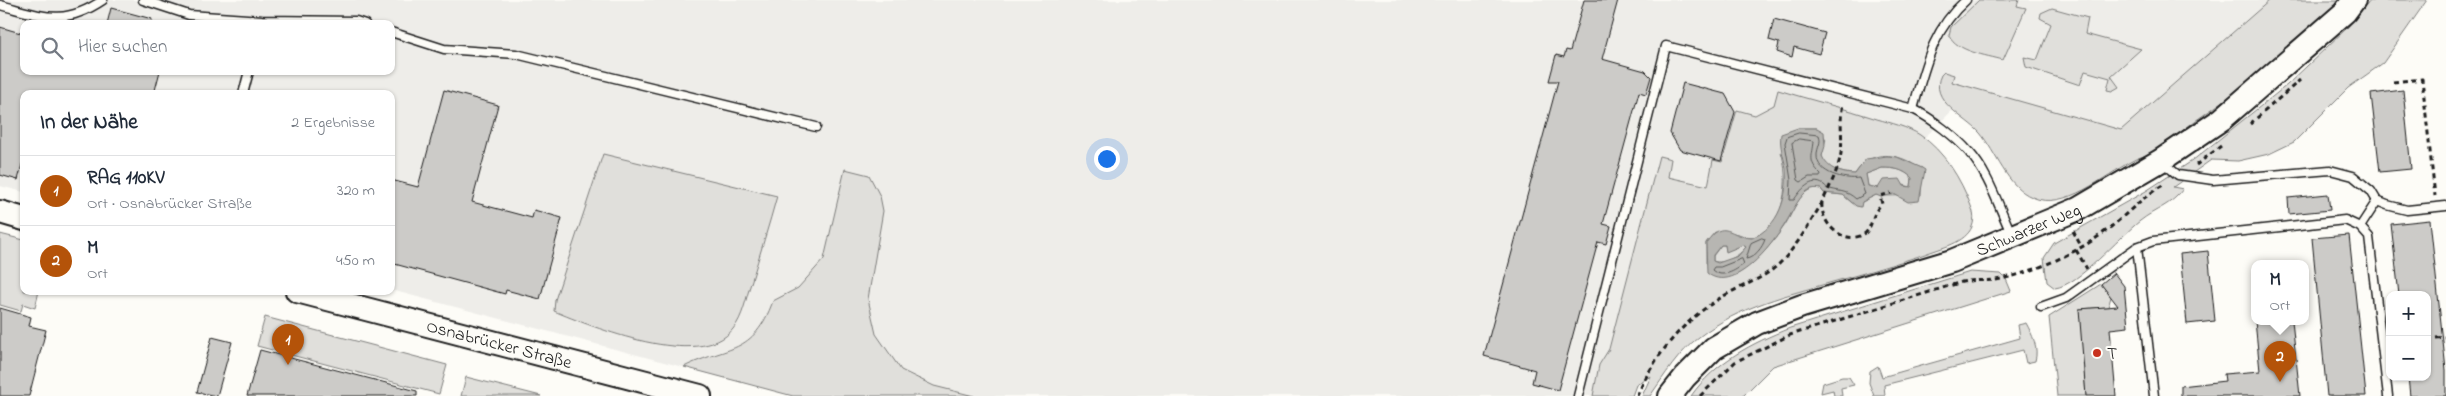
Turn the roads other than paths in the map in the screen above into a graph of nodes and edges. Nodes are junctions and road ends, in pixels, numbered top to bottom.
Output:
1 (103, 0) edge
2 (143, 0) edge
3 (1966, 0) edge
4 (2354, 0) edge
5 (0, 5) edge
6 (241, 20) edge
7 (395, 33) edge
8 (248, 75) edge
9 (244, 90) edge
10 (1913, 109) junction
11 (816, 127) dead end
12 (2160, 161) junction
13 (2377, 202) junction
14 (2446, 206) edge
15 (0, 212) edge
16 (20, 217) edge
17 (2360, 227) junction
18 (2013, 237) junction
19 (2137, 247) junction
20 (312, 295) edge
21 (2041, 307) dead end
22 (700, 396) edge
23 (1578, 396) edge
24 (1670, 396) edge
25 (2154, 396) edge
26 (2388, 396) edge

1 - 5 lane
2 - 6 lane
3 - 10 lane
4 - 12 street, Schwarzer Weg
7 - 11 lane
8 - 9 lane
10 - 18 lane
10 - 23 lane
12 - 13 lane
12 - 18 street, Schwarzer Weg
13 - 14 lane
13 - 17 lane
15 - 16 street
17 - 19 lane
17 - 26 lane
18 - 24 street, Schwarzer Weg
19 - 21 lane
19 - 25 lane
20 - 22 street, Osnabrücker Straße

